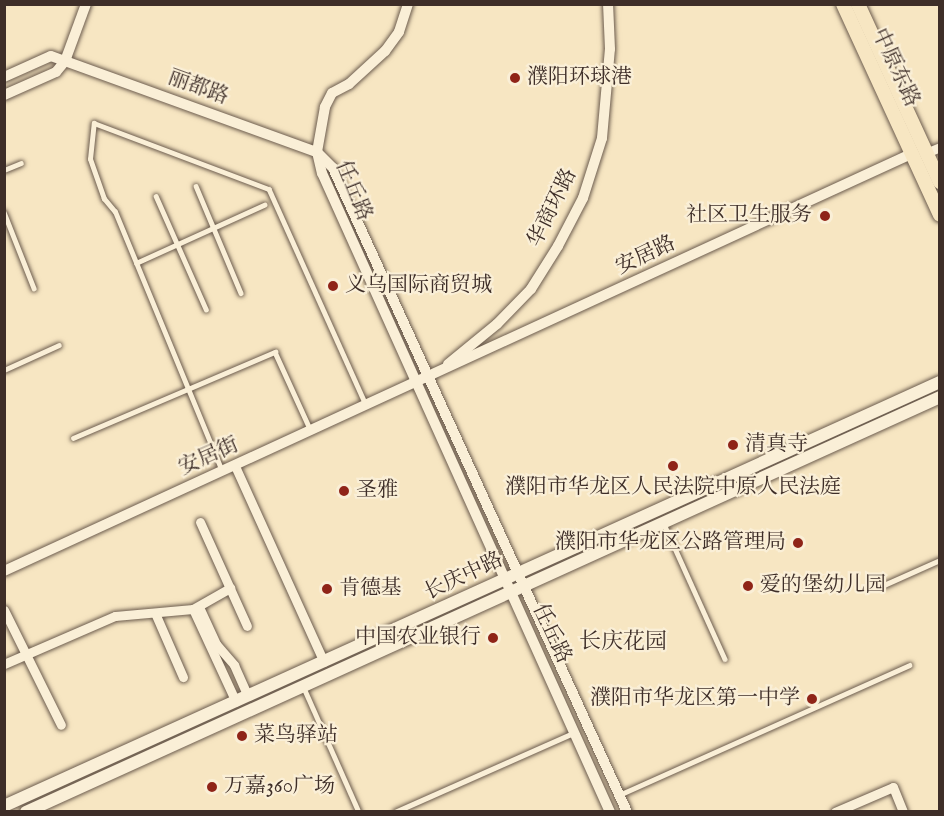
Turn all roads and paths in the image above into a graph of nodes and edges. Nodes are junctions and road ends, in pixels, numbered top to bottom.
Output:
1 (86, 4) edge
2 (408, 4) edge
3 (608, 4) edge
4 (843, 4) edge
5 (858, 4) edge
6 (65, 61) junction
7 (4, 77) edge
8 (4, 95) edge
9 (939, 147) edge
10 (317, 152) junction
11 (926, 153) junction
12 (911, 154) junction
13 (21, 163) dead end
14 (4, 170) edge
15 (939, 182) edge
16 (196, 186) dead end
17 (156, 196) dead end
18 (264, 205) dead end
19 (4, 212) edge
20 (939, 215) edge
21 (213, 228) junction
22 (177, 244) junction
23 (136, 263) junction
24 (34, 288) dead end
25 (241, 293) dead end
26 (206, 309) dead end
27 (59, 345) dead end
28 (4, 370) edge
29 (429, 378) junction
30 (939, 382) edge
31 (417, 383) junction
32 (188, 389) junction
33 (939, 397) edge
34 (367, 406) junction
35 (311, 431) junction
36 (73, 438) dead end
37 (235, 466) junction
38 (222, 472) junction
39 (200, 522) dead end
40 (663, 522) junction
41 (939, 560) edge
42 (4, 571) edge
43 (517, 574) junction
44 (505, 580) junction
45 (884, 585) dead end
46 (523, 587) junction
47 (230, 588) junction
48 (510, 592) junction
49 (196, 608) junction
50 (4, 610) edge
51 (155, 613) junction
52 (247, 626) dead end
53 (25, 655) junction
54 (725, 659) dead end
55 (324, 662) junction
56 (4, 664) edge
57 (909, 665) dead end
58 (183, 677) dead end
59 (303, 686) junction
60 (248, 696) junction
61 (236, 702) junction
62 (61, 725) dead end
63 (575, 732) junction
64 (619, 795) junction
65 (4, 806) edge
66 (857, 807) edge
67 (26, 812) edge
68 (359, 812) edge
69 (395, 812) edge
70 (610, 812) edge
71 (627, 812) edge
72 (835, 812) edge
73 (903, 812) edge

1 - 6 street
2 - 10 street
3 - 29 street, 华商环路
4 - 12 main road, 中原东路
5 - 11 main road, 中原东路
6 - 7 street, 丽都路
6 - 8 street
6 - 10 street, 丽都路
9 - 11 street
10 - 29 street, 任丘路
10 - 31 street, 任丘路
11 - 15 main road, 中原东路
12 - 20 main road, 中原东路
12 - 29 street, 安居路
13 - 14 lane
16 - 21 lane
17 - 22 lane
18 - 21 lane
19 - 24 lane
21 - 22 lane
21 - 25 lane
22 - 23 lane
22 - 26 lane
23 - 32 lane
23 - 34 lane
27 - 28 lane
29 - 31 street, 安居街
29 - 43 street, 任丘路
30 - 43 main road, 长庆中路
31 - 34 street, 安居街
31 - 44 street, 任丘路
32 - 35 lane
32 - 36 lane
32 - 38 lane
33 - 40 main road, 长庆中路
34 - 35 street, 安居街
35 - 37 street, 安居街
37 - 38 street, 安居街
37 - 55 street
38 - 42 street, 安居街
39 - 47 street
40 - 46 main road, 长庆中路
40 - 54 lane
41 - 45 lane
43 - 44 main road, 长庆中路
43 - 46 street, 任丘路
44 - 48 street, 任丘路
44 - 55 main road, 长庆中路
46 - 48 main road, 长庆中路
46 - 64 street, 任丘路
47 - 49 street
47 - 52 street
48 - 59 main road, 长庆中路
48 - 63 street, 任丘路
49 - 51 street
49 - 60 street
49 - 61 street
50 - 53 street
51 - 53 street
51 - 58 street
53 - 56 street
53 - 62 street
55 - 60 main road, 长庆中路
57 - 64 lane
59 - 67 main road, 长庆中路
59 - 68 lane
60 - 61 main road, 长庆中路
61 - 65 main road, 长庆中路
63 - 69 lane
63 - 70 street, 任丘路
64 - 71 street, 任丘路
66 - 72 street
66 - 73 street

